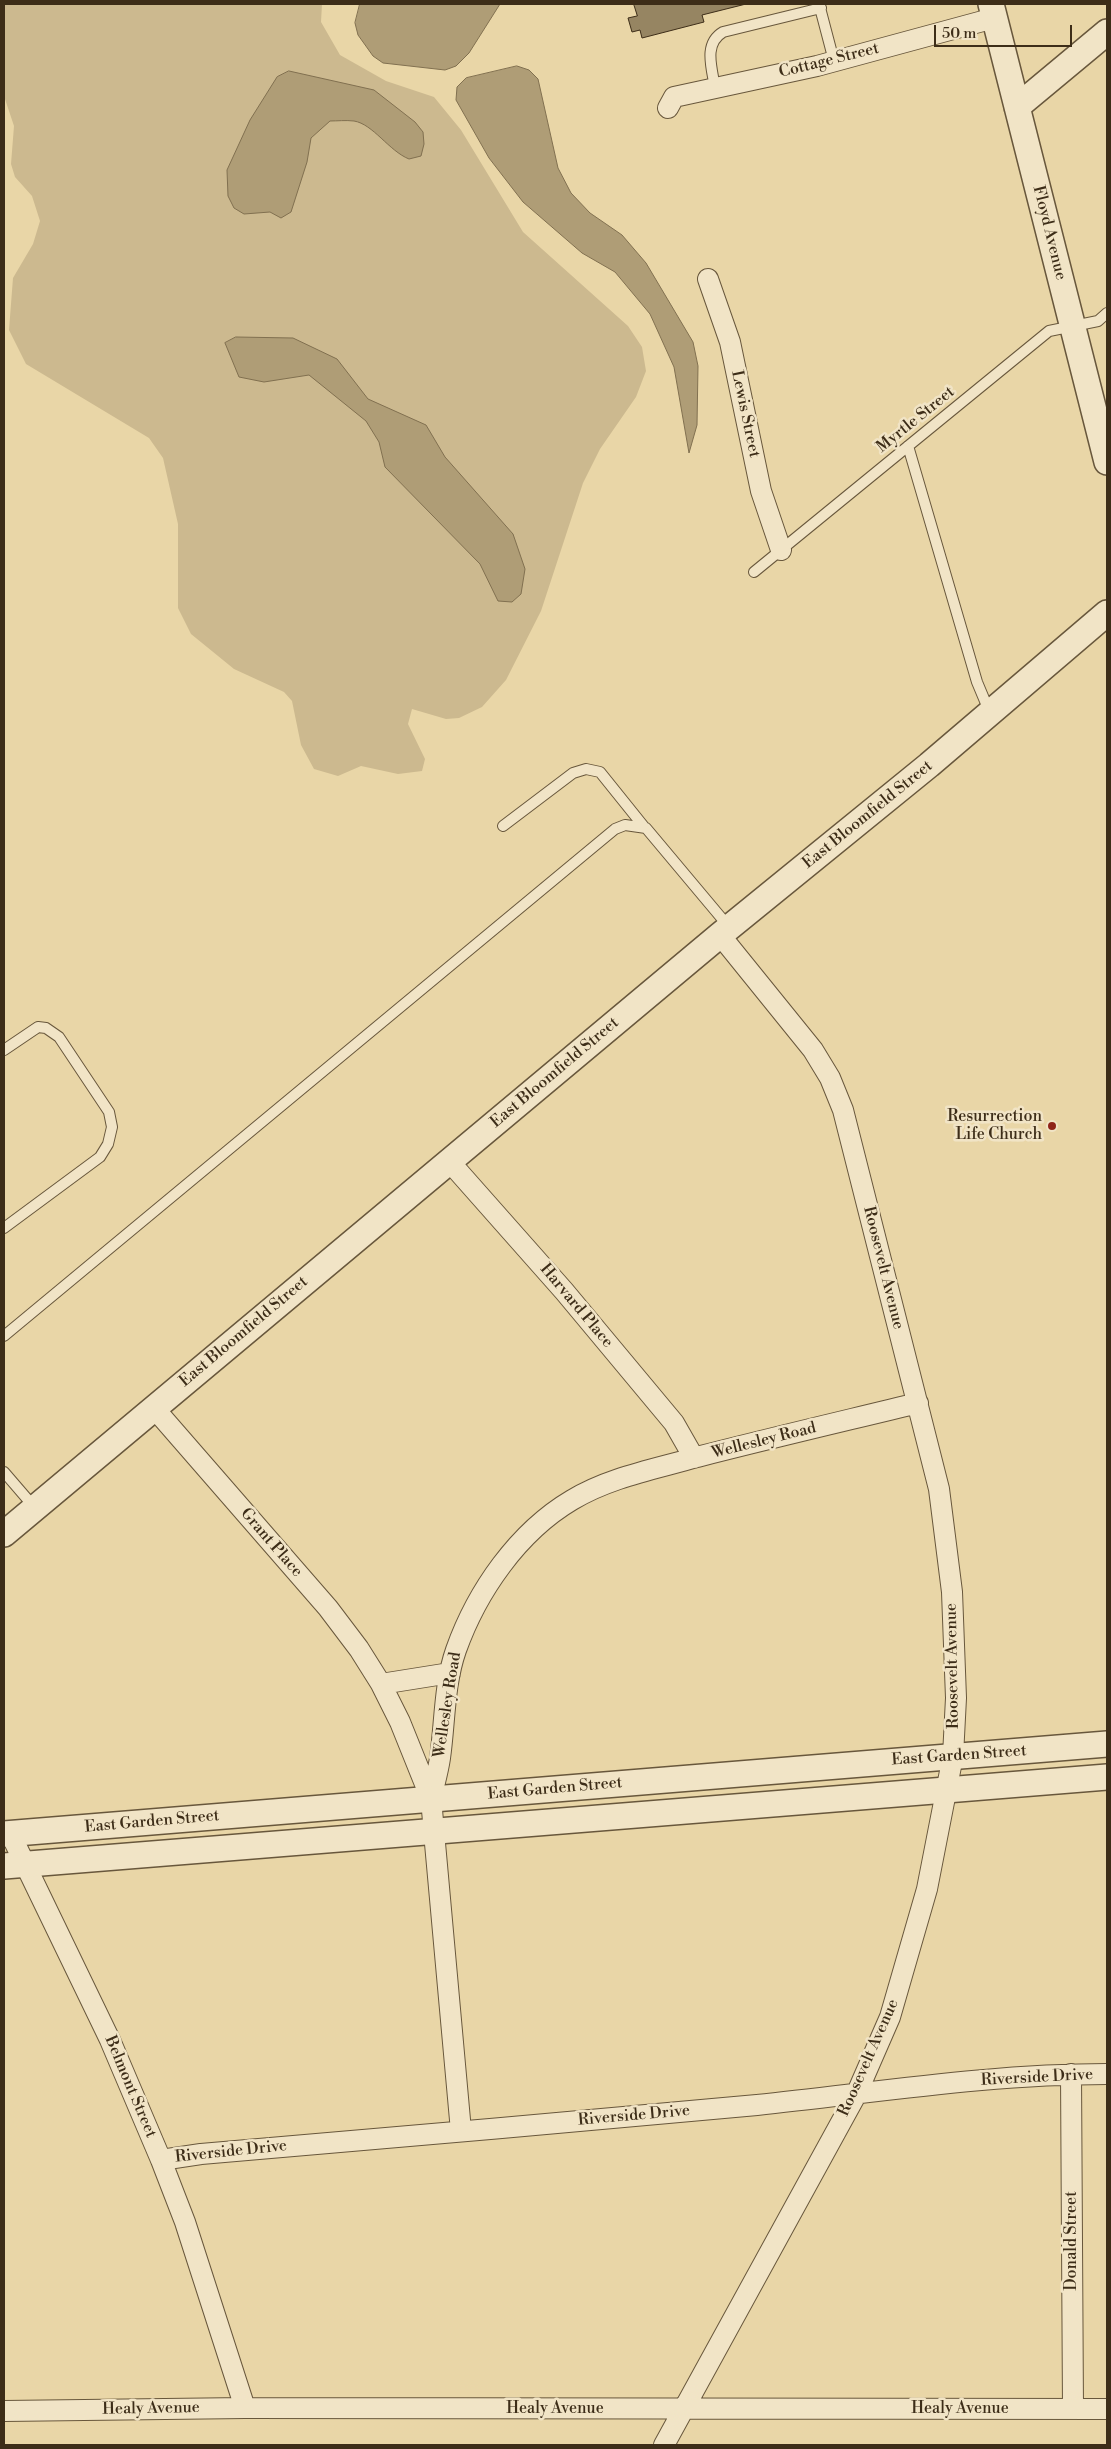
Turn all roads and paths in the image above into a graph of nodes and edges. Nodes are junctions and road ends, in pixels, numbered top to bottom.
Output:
1 (820, 6) edge
2 (993, 11) edge
3 (1107, 32) edge
4 (834, 61) junction
5 (715, 88) junction
6 (1017, 106) junction
7 (668, 108) dead end
8 (708, 279) dead end
9 (1107, 313) edge
10 (1074, 327) junction
11 (908, 446) junction
12 (1107, 462) edge
13 (780, 550) junction
14 (754, 572) dead end
15 (1107, 613) edge
16 (990, 713) junction
17 (503, 826) dead end
18 (646, 828) junction
19 (725, 931) junction
20 (4, 1050) edge
21 (449, 1161) junction
22 (4, 1228) edge
23 (4, 1336) edge
24 (918, 1403) junction
25 (154, 1408) junction
26 (694, 1458) junction
27 (4, 1472) edge
28 (34, 1508) junction
29 (4, 1534) edge
30 (450, 1673) junction
31 (381, 1684) junction
32 (1107, 1744) edge
33 (953, 1756) junction
34 (1107, 1777) edge
35 (948, 1790) junction
36 (431, 1799) junction
37 (433, 1832) junction
38 (7, 1834) edge
39 (14, 1865) edge
40 (1071, 2074) junction
41 (1107, 2074) edge
42 (856, 2095) junction
43 (461, 2131) junction
44 (161, 2160) junction
45 (245, 2408) junction
46 (1073, 2409) junction
47 (1107, 2409) edge
48 (685, 2410) junction
49 (4, 2411) edge
50 (664, 2445) edge

1 - 4 lane
1 - 5 lane
2 - 4 street, Cottage Street
2 - 6 street, Floyd Avenue
3 - 6 street
4 - 5 street, Cottage Street
5 - 7 street, Cottage Street
6 - 10 street, Floyd Avenue
8 - 13 street, Lewis Street
9 - 10 lane, Myrtle Street
10 - 11 lane, Myrtle Street
10 - 12 street, Floyd Avenue
11 - 13 lane, Myrtle Street
11 - 16 lane
13 - 14 lane, Myrtle Street
15 - 16 street, East Bloomfield Street
16 - 19 street, East Bloomfield Street
17 - 18 lane
18 - 19 lane
18 - 23 lane
19 - 21 street, East Bloomfield Street
19 - 24 street, Roosevelt Avenue
20 - 22 lane
21 - 25 street, East Bloomfield Street
21 - 26 street, Harvard Place
24 - 26 street, Wellesley Road
24 - 33 street, Roosevelt Avenue
25 - 28 street, East Bloomfield Street
25 - 31 street, Grant Place
26 - 30 street, Wellesley Road
27 - 28 lane
28 - 29 street, East Bloomfield Street
30 - 31 street
30 - 36 street, Wellesley Road
31 - 36 street, Grant Place
32 - 33 street, East Garden Street
33 - 35 street, Roosevelt Avenue
33 - 36 street, East Garden Street
34 - 35 street, East Garden Street
35 - 37 street, East Garden Street
35 - 42 street, Roosevelt Avenue
36 - 37 street, Wellesley Road
36 - 38 street, East Garden Street
37 - 39 street, East Garden Street
37 - 43 street, Wellesley Road
38 - 39 street, Belmont Street
39 - 44 street, Belmont Street
40 - 41 street, Riverside Drive
40 - 42 street, Riverside Drive
40 - 46 street, Donald Street
42 - 43 street, Riverside Drive
42 - 48 street, Roosevelt Avenue
43 - 44 street, Riverside Drive
44 - 45 street, Belmont Street
45 - 48 street, Healy Avenue
45 - 49 street, Healy Avenue
46 - 47 street, Healy Avenue
46 - 48 street, Healy Avenue
48 - 50 street, Roosevelt Avenue

